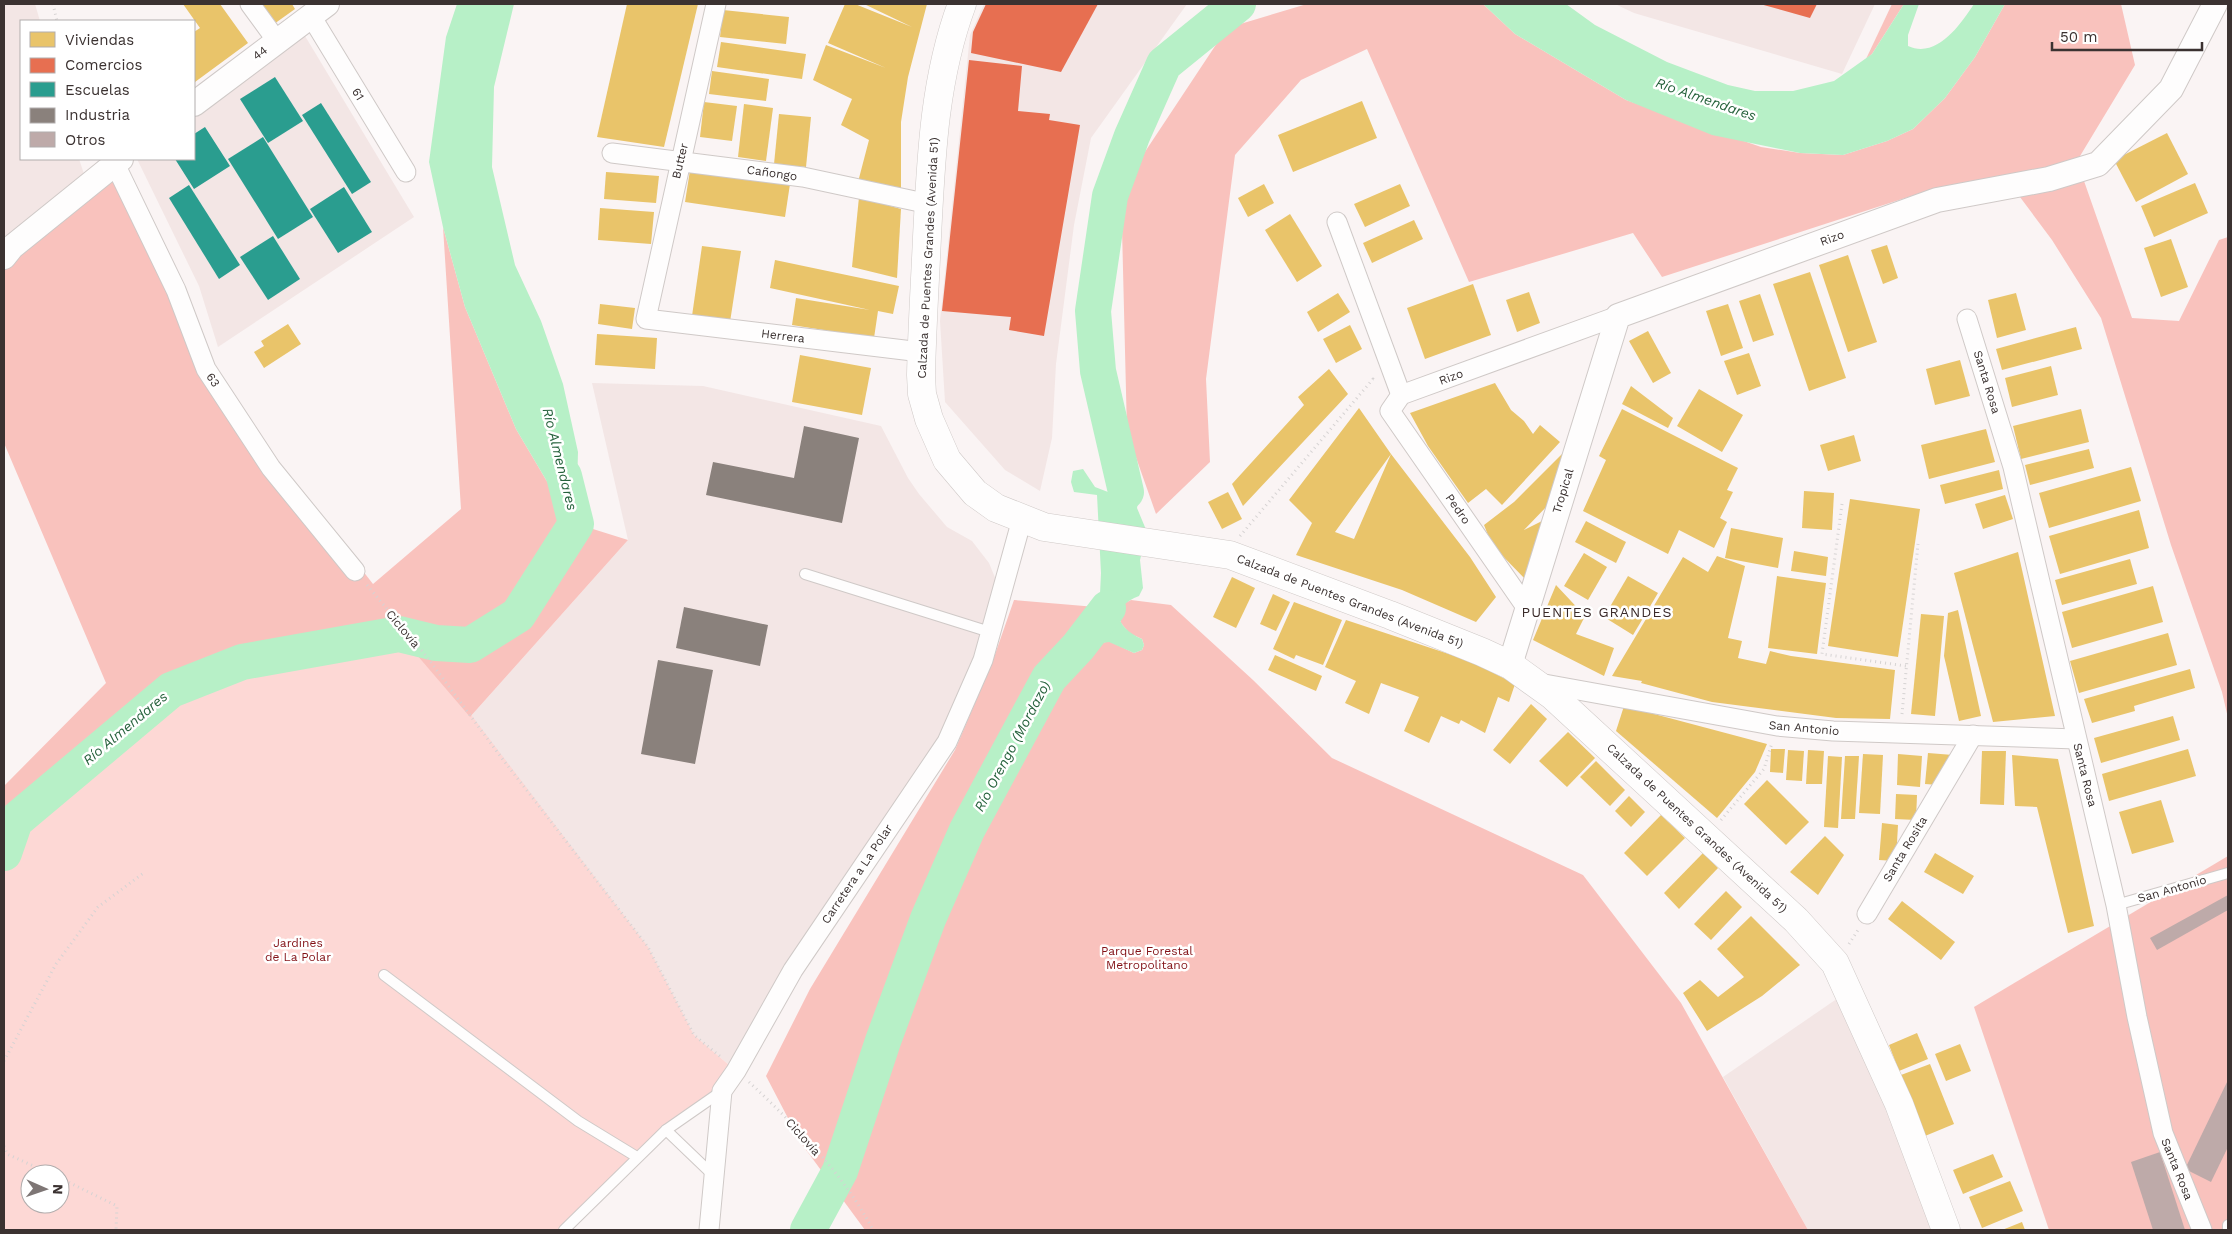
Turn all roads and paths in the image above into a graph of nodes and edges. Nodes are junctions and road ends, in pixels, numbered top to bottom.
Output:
1 (53, 4) edge
2 (250, 4) edge
3 (716, 4) edge
4 (962, 4) edge
5 (2215, 4) edge
6 (319, 10) edge
7 (57, 20) edge
8 (277, 41) junction
9 (195, 103) edge
10 (612, 153) dead end
11 (118, 161) edge
12 (680, 161) junction
13 (406, 172) dead end
14 (929, 204) junction
15 (1337, 222) dead end
16 (4, 257) edge
17 (1618, 316) junction
18 (646, 319) joint
19 (1968, 319) dead end
20 (921, 352) junction
21 (1401, 395) junction
22 (1390, 411) junction
23 (1842, 504) dead end
24 (1033, 523) junction
25 (1918, 544) dead end
26 (1230, 555) junction
27 (355, 571) dead end
28 (805, 574) dead end
29 (379, 601) dead end
30 (1526, 607) junction
31 (990, 632) junction
32 (1510, 665) junction
33 (1906, 666) junction
34 (1536, 682) junction
35 (1778, 726) junction
36 (1900, 732) junction
37 (1973, 735) junction
38 (2076, 739) junction
39 (1708, 837) junction
40 (145, 872) dead end
41 (2228, 873) edge
42 (2116, 905) junction
43 (1867, 914) joint
44 (1835, 963) junction
45 (384, 975) dead end
46 (4, 1061) edge
47 (736, 1071) junction
48 (722, 1091) junction
49 (666, 1130) junction
50 (4, 1146) edge
51 (637, 1157) junction
52 (29, 1164) edge
53 (715, 1177) junction
54 (70, 1183) edge
55 (2228, 1225) edge
56 (116, 1230) edge
57 (564, 1230) edge
58 (709, 1230) edge
59 (873, 1230) edge
60 (1946, 1230) edge
61 (2202, 1230) edge
62 (2228, 1230) edge

1 - 7 path
2 - 8 street
3 - 12 street, Butter
4 - 14 main road, Calzada de Puentes Grandes (Avenida 51)
5 - 17 street, Rizo
6 - 8 street, 44
6 - 13 street, 61
8 - 9 street, 44
10 - 12 street, Cañongo
11 - 16 street
11 - 27 street, 63
12 - 14 street, Cañongo
12 - 18 street, Butter
14 - 20 main road, Calzada de Puentes Grandes (Avenida 51)
15 - 21 street
17 - 21 street, Rizo
17 - 30 street, Tropical
18 - 20 street, Herrera
19 - 38 street, Santa Rosa
20 - 24 main road, Calzada de Puentes Grandes (Avenida 51)
21 - 22 street
22 - 26 path
22 - 30 street, Pedro
23 - 33 path
24 - 26 main road, Calzada de Puentes Grandes (Avenida 51)
24 - 31 street, Carretera a La Polar
25 - 33 path
26 - 32 main road, Calzada de Puentes Grandes (Avenida 51)
28 - 31 lane
29 - 47 path, Ciclovía
30 - 32 street, Tropical
31 - 47 street, Carretera a La Polar
32 - 34 main road, Calzada de Puentes Grandes (Avenida 51)
33 - 36 path
34 - 35 street, San Antonio
34 - 39 main road, Calzada de Puentes Grandes (Avenida 51)
35 - 36 street, San Antonio
35 - 39 path
36 - 37 street, San Antonio
37 - 38 street, San Antonio
37 - 43 street, Santa Rosita
38 - 42 street, Santa Rosa
39 - 44 main road, Calzada de Puentes Grandes (Avenida 51)
40 - 46 path
41 - 42 lane, San Antonio
42 - 61 street, Santa Rosa
43 - 44 path
44 - 60 main road, Calzada de Puentes Grandes (Avenida 51)
45 - 51 lane
47 - 48 street, Carretera a La Polar
47 - 59 path, Ciclovía
48 - 49 lane
48 - 53 street
49 - 51 lane
49 - 53 lane
50 - 52 path
51 - 57 lane
53 - 58 street
54 - 56 path
55 - 62 lane

